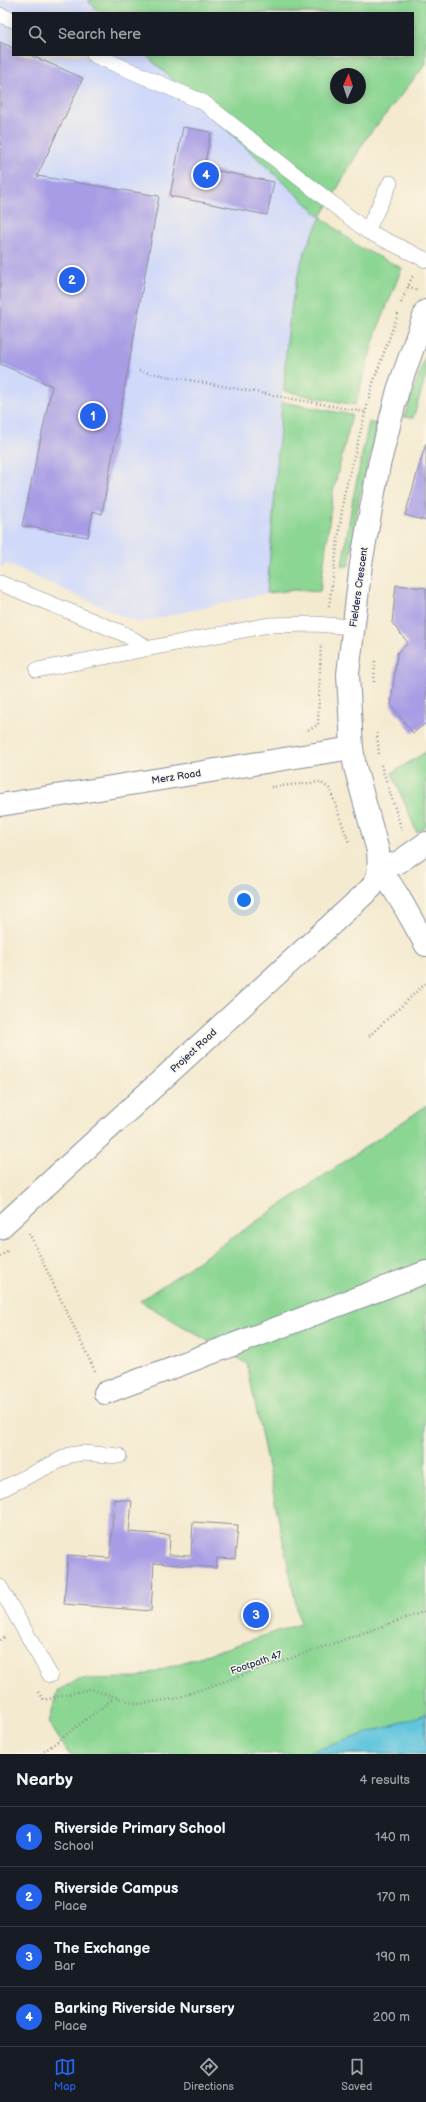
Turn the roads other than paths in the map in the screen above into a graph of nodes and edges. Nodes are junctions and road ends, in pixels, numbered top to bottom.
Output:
1 (0, 15) edge
2 (12, 20) edge
3 (96, 56) edge
4 (390, 183) dead end
5 (367, 231) junction
6 (426, 260) edge
7 (426, 311) edge
8 (0, 583) edge
9 (352, 627) junction
10 (148, 648) junction
11 (37, 670) dead end
12 (352, 748) junction
13 (0, 805) edge
14 (426, 843) edge
15 (380, 869) junction
16 (426, 945) edge
17 (0, 1228) edge
18 (426, 1272) edge
19 (105, 1393) road end
20 (118, 1456) dead end
21 (0, 1490) edge
22 (0, 1587) edge
23 (50, 1675) dead end

1 - 2 lane
3 - 5 lane
4 - 5 lane
5 - 6 lane
7 - 9 street, Fielders Crescent
8 - 10 lane
9 - 10 lane
9 - 12 street, Fielders Crescent
10 - 11 lane
12 - 13 street, Merz Road
12 - 15 street, Fielders Crescent
14 - 15 street
15 - 16 street
15 - 17 street, Project Road
18 - 19 street
20 - 21 lane
22 - 23 lane

